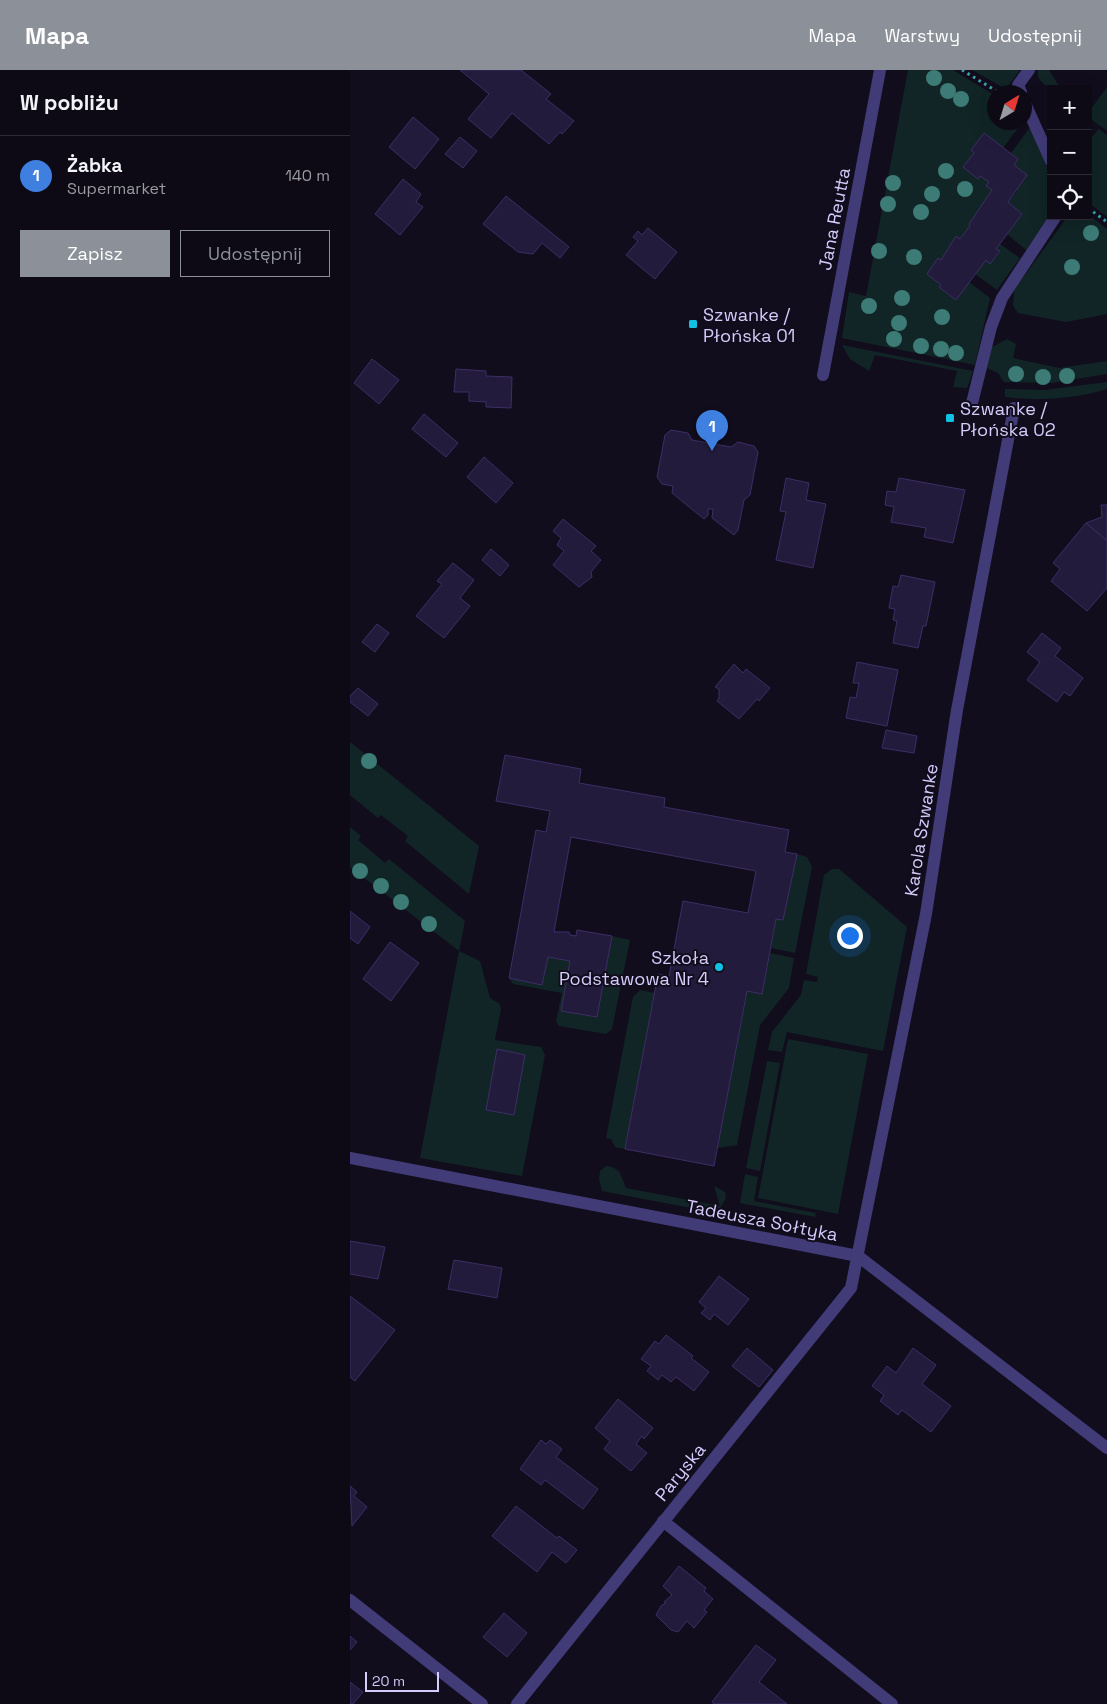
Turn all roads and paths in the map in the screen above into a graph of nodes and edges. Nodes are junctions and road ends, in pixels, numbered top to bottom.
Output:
1 (880, 70) edge
2 (962, 70) edge
3 (1029, 70) edge
4 (987, 85) edge
5 (1019, 85) edge
6 (1032, 118) edge
7 (1047, 152) edge
8 (1092, 211) edge
9 (1053, 220) edge
10 (1107, 222) edge
11 (823, 375) dead end
12 (972, 403) dead end
13 (1014, 408) dead end
14 (350, 1158) edge
15 (858, 1256) junction
16 (1107, 1448) edge
17 (663, 1521) junction
18 (350, 1600) edge
19 (482, 1704) edge
20 (516, 1704) edge
21 (892, 1704) edge

1 - 11 street, Jana Reutta
2 - 4 path
3 - 5 street
6 - 7 street
8 - 10 path
9 - 12 street
13 - 15 street, Karola Szwanke
14 - 15 street, Tadeusza Sołtyka
15 - 16 street, Tadeusza Sołtyka
15 - 17 street, Paryska
17 - 20 street, Paryska
17 - 21 street
18 - 19 street

